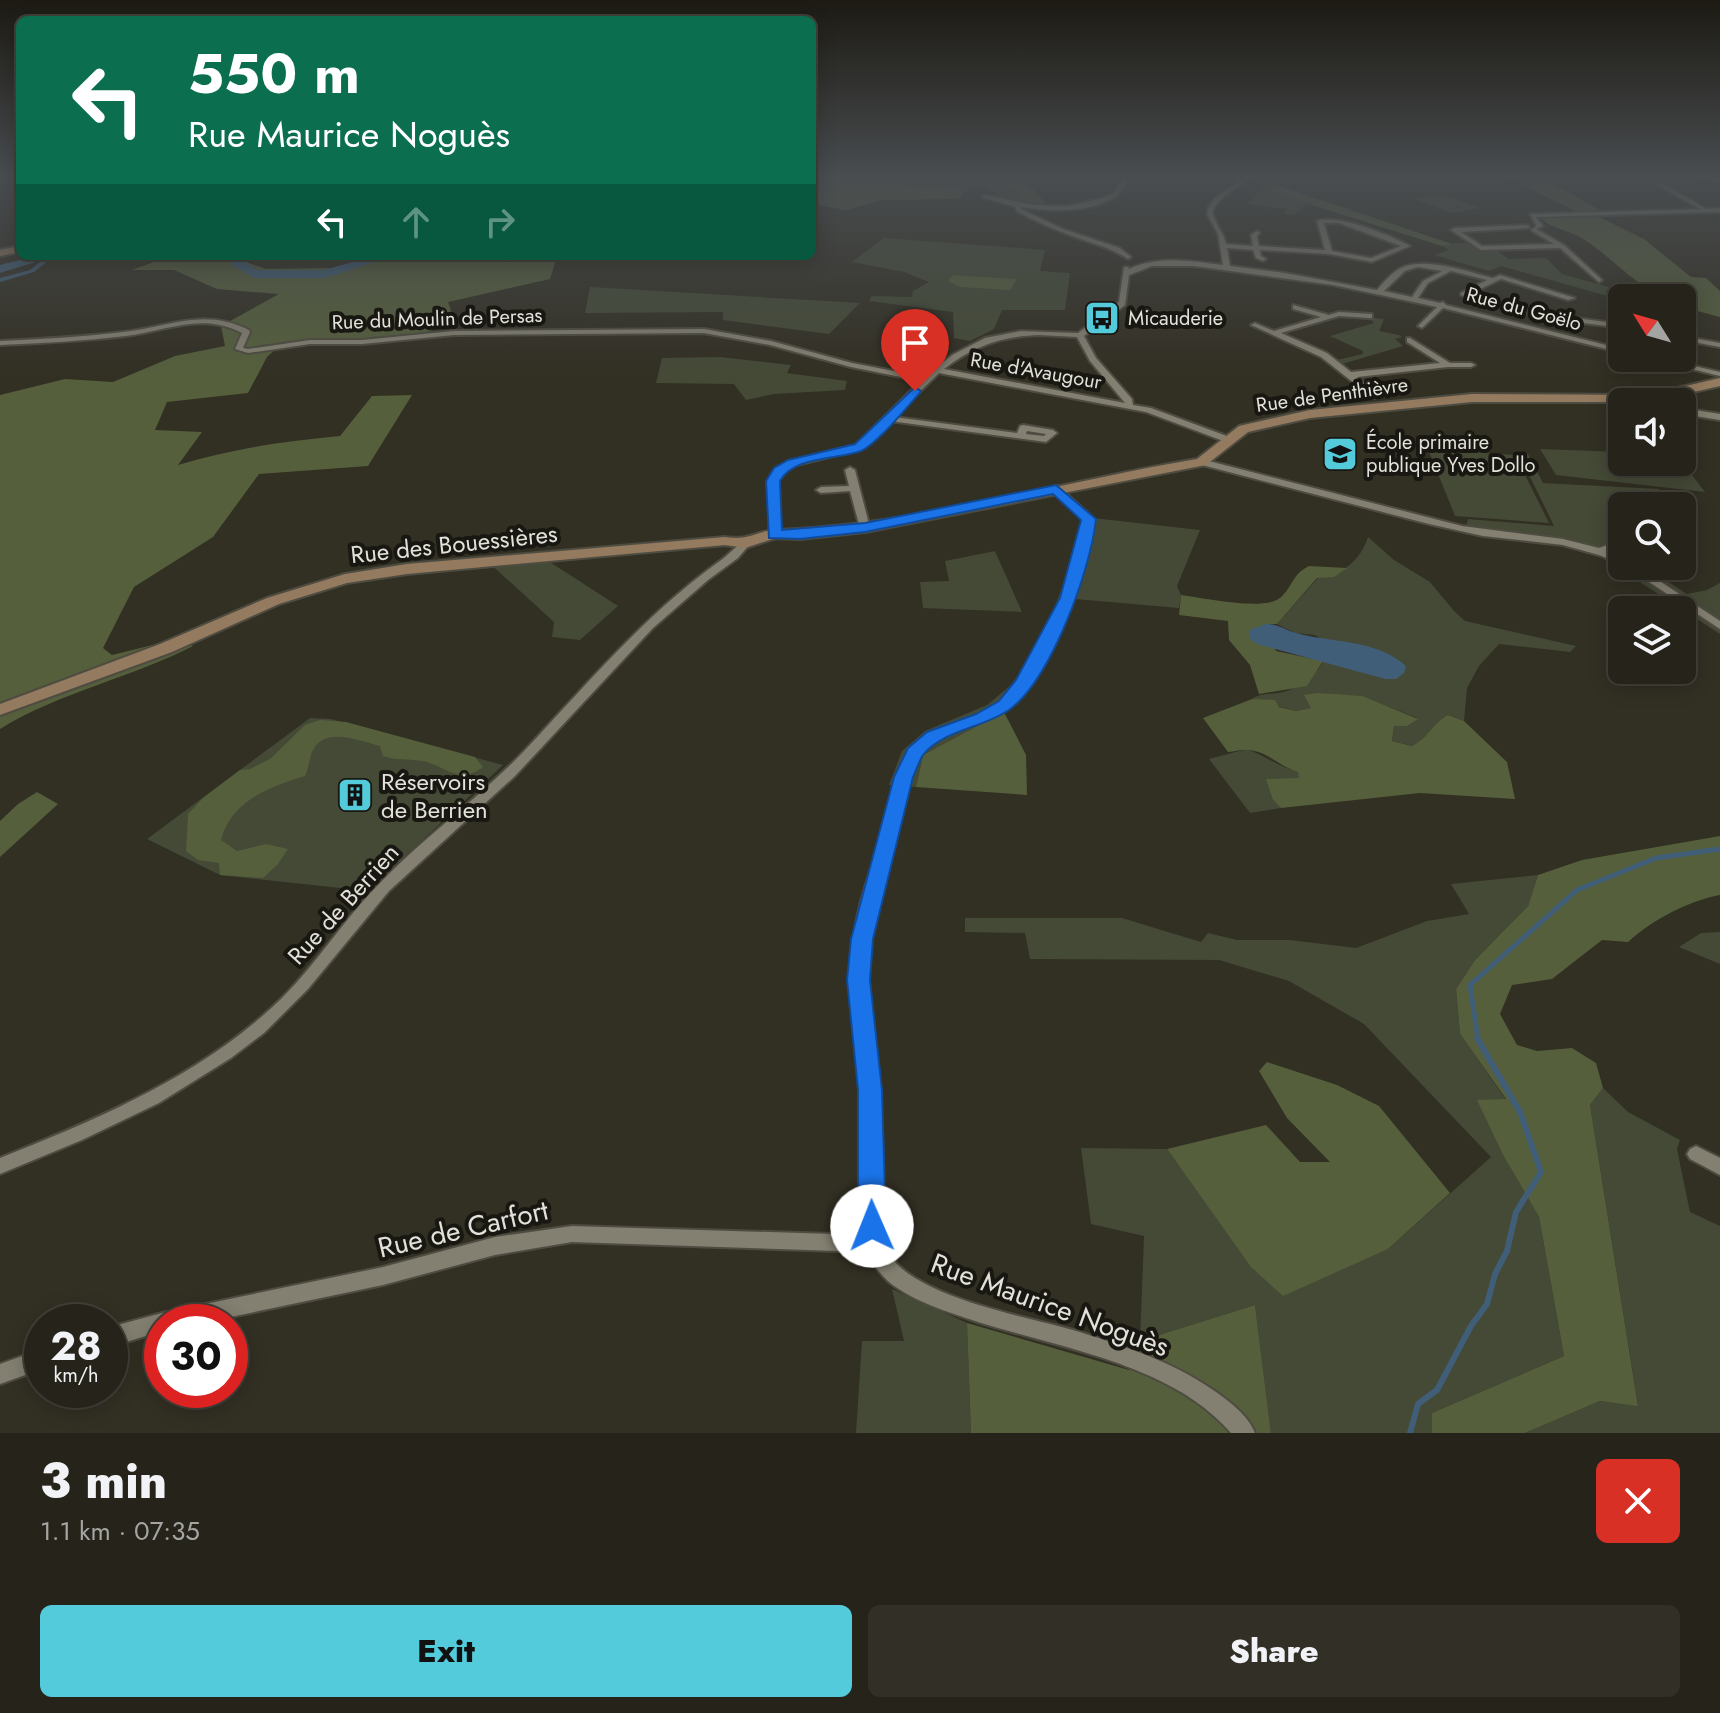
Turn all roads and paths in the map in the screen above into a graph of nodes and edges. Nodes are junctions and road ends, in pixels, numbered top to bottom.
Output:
1 (1094, 242) edge
2 (1221, 242) edge
3 (1255, 242) edge
4 (1326, 242) edge
5 (1396, 242) edge
6 (1471, 242) edge
7 (1555, 242) edge
8 (1223, 246) junction
9 (1562, 246) junction
10 (1256, 247) junction
11 (1329, 252) junction
12 (1127, 258) junction
13 (1263, 259) dead end
14 (1181, 263) junction
15 (1148, 264) junction
16 (1227, 268) junction
17 (1448, 270) junction
18 (1127, 273) junction
19 (1491, 279) junction
20 (1599, 280) dead end
21 (1380, 291) junction
22 (1415, 297) junction
23 (1443, 304) junction
24 (1296, 307) dead end
25 (1369, 316) dead end
26 (1544, 316) junction
27 (1329, 317) junction
28 (1608, 324) edge
29 (1255, 325) dead end
30 (1422, 326) dead end
31 (1529, 327) junction
32 (1274, 333) junction
33 (1080, 335) junction
34 (1410, 340) dead end
35 (1696, 341) edge
36 (0, 343) edge
37 (1720, 345) edge
38 (1608, 347) edge
39 (1448, 365) junction
40 (1471, 365) dead end
41 (1696, 369) edge
42 (1720, 374) edge
43 (932, 375) junction
44 (1350, 375) junction
45 (1720, 382) edge
46 (1696, 388) edge
47 (1608, 400) edge
48 (1377, 401) junction
49 (1129, 406) junction
50 (1696, 413) edge
51 (1720, 417) edge
52 (890, 419) junction
53 (1021, 436) dead end
54 (1229, 440) junction
55 (1201, 462) junction
56 (850, 470) dead end
57 (854, 488) junction
58 (1056, 489) junction
59 (821, 490) dead end
60 (865, 528) junction
61 (775, 534) junction
62 (745, 544) junction
63 (1608, 548) edge
64 (1600, 551) junction
65 (1608, 555) edge
66 (1651, 580) edge
67 (1720, 626) edge
68 (0, 710) edge
69 (1696, 1154) dead end
70 (0, 1166) edge
71 (1720, 1167) edge
72 (875, 1244) junction
73 (248, 1304) edge
74 (24, 1365) edge
75 (0, 1374) edge
76 (1245, 1433) edge

1 - 12 street
2 - 8 street
3 - 10 street
4 - 11 street
5 - 11 street
6 - 9 street
7 - 9 street
8 - 10 street
8 - 16 street
9 - 20 street
10 - 11 street
10 - 13 street
12 - 14 street, Rue du Goëlo
12 - 15 street
12 - 18 street
14 - 15 street, Rue du Goëlo
14 - 16 street, Rue du Goëlo
15 - 18 street, Rue du Goëlo
16 - 21 street, Rue du Goëlo
17 - 19 street
17 - 21 street
17 - 22 street
18 - 33 street
19 - 26 street
19 - 26 street
21 - 22 street, Rue du Goëlo
22 - 23 street, Rue du Goëlo
23 - 30 street
23 - 31 street, Rue du Goëlo
24 - 27 street
25 - 27 street
26 - 28 street
26 - 31 street
27 - 32 street
29 - 32 street
31 - 38 street, Rue du Goëlo
32 - 44 street
33 - 43 street
33 - 49 street
34 - 39 street
35 - 37 street
36 - 43 street, Rue du Moulin de Persas
39 - 40 street
39 - 44 street
41 - 42 street
43 - 49 street, Rue d'Avaugour
43 - 52 street
44 - 48 street
45 - 46 street, Rue de Penthièvre
47 - 48 street, Rue de Penthièvre
48 - 54 street, Rue de Penthièvre
49 - 54 street, Rue d'Avaugour
50 - 51 street
52 - 53 street
52 - 61 street
54 - 55 street, Rue de Penthièvre
55 - 58 street, Rue de Penthièvre
55 - 64 street
56 - 57 street
57 - 59 street
57 - 60 street
58 - 60 street, Rue de Penthièvre
58 - 72 street
60 - 61 street, Rue de Penthièvre
61 - 62 street, Rue de Penthièvre
62 - 68 street, Rue des Bouessières
62 - 70 street, Rue de Berrien
63 - 64 street
64 - 65 street
66 - 67 street
69 - 71 street
72 - 73 street, Rue de Carfort
72 - 76 street, Rue Maurice Noguès
74 - 75 street

